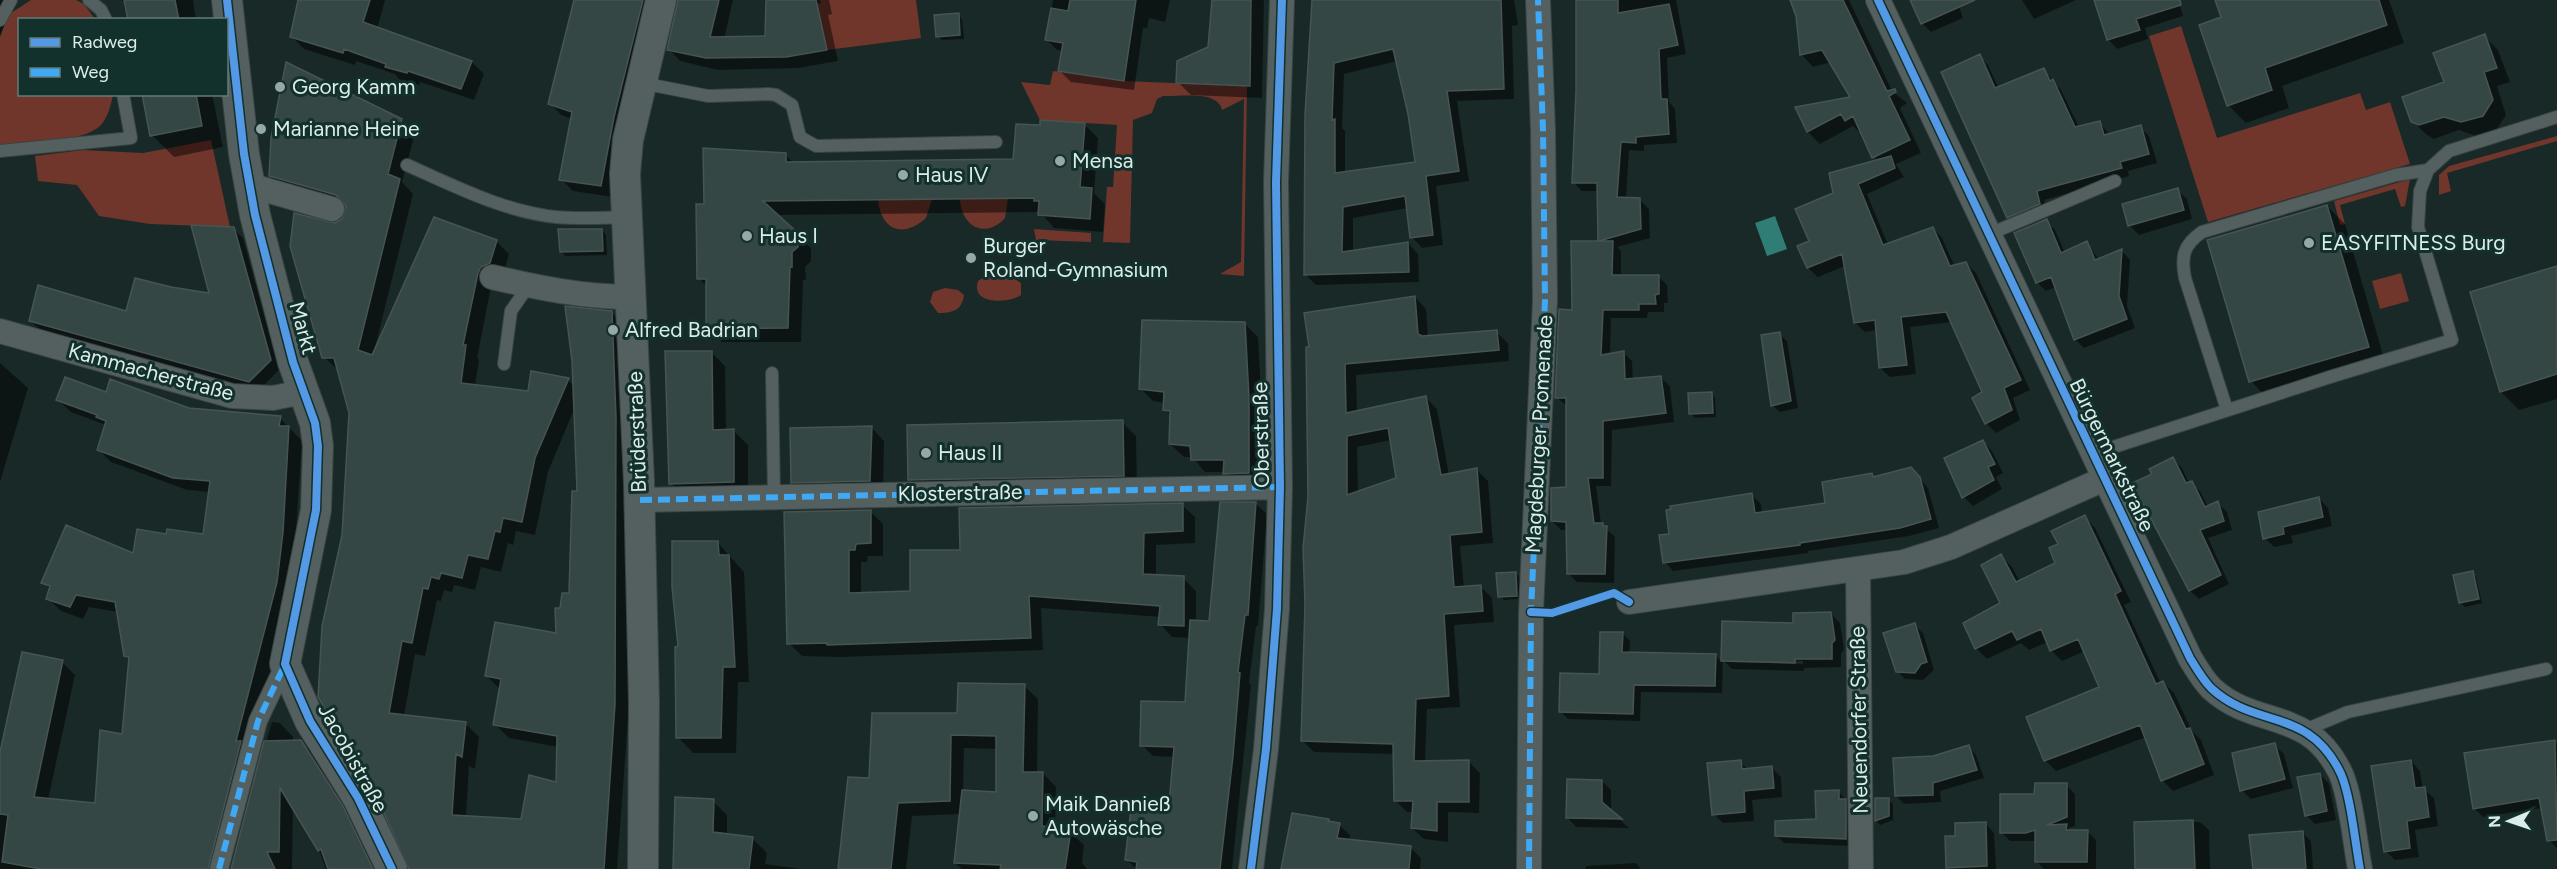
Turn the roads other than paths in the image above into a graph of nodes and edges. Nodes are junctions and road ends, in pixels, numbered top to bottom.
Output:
1 (11, 0) edge
2 (89, 0) edge
3 (227, 0) edge
4 (661, 0) edge
5 (1282, 0) edge
6 (1538, 0) edge
7 (1878, 0) edge
8 (105, 18) edge
9 (0, 20) edge
10 (641, 82) junction
11 (123, 96) edge
12 (2557, 117) edge
13 (996, 142) dead end
14 (0, 151) edge
15 (407, 165) dead end
16 (2428, 170) junction
17 (2115, 181) dead end
18 (249, 185) junction
19 (332, 208) dead end
20 (626, 217) junction
21 (1987, 235) junction
22 (492, 277) dead end
23 (529, 285) junction
24 (631, 297) junction
25 (0, 331) edge
26 (504, 364) dead end
27 (772, 373) dead end
28 (303, 392) junction
29 (2227, 410) junction
30 (2092, 454) junction
31 (2104, 479) junction
32 (1280, 487) junction
33 (774, 497) junction
34 (640, 500) junction
35 (1857, 570) junction
36 (1629, 602) dead end
37 (285, 664) junction
38 (2546, 669) dead end
39 (2305, 730) junction
40 (219, 869) edge
41 (392, 869) edge
42 (643, 869) edge
43 (1251, 869) edge
44 (1529, 869) edge
45 (1861, 869) edge
46 (2360, 869) edge

1 - 9 lane
2 - 8 lane
3 - 18 street, Markt
4 - 10 street, Brüderstraße
5 - 32 street, Oberstraße
6 - 44 street, Magdeburger Promenade
7 - 21 street, Bürgermarkstraße
10 - 13 lane
10 - 20 street, Brüderstraße
11 - 14 lane
12 - 16 lane
15 - 20 lane
16 - 29 lane
16 - 29 lane
17 - 21 lane
18 - 19 street
18 - 28 street, Markt
20 - 24 street, Brüderstraße
21 - 30 street, Bürgermarkstraße
22 - 23 street
23 - 24 street
23 - 26 lane
24 - 34 street, Brüderstraße
25 - 28 street, Kammacherstraße
27 - 33 lane
28 - 37 street, Markt
29 - 30 lane
30 - 31 street, Bürgermarkstraße
31 - 35 street
31 - 39 street, Bürgermarkstraße
32 - 33 street, Klosterstraße
32 - 43 street, Oberstraße
33 - 34 street, Klosterstraße
34 - 42 street, Brüderstraße
35 - 36 street
35 - 45 street, Neuendorfer Straße
37 - 40 street
37 - 41 street, Jacobistraße
38 - 39 lane
39 - 46 street, Bürgermarkstraße

